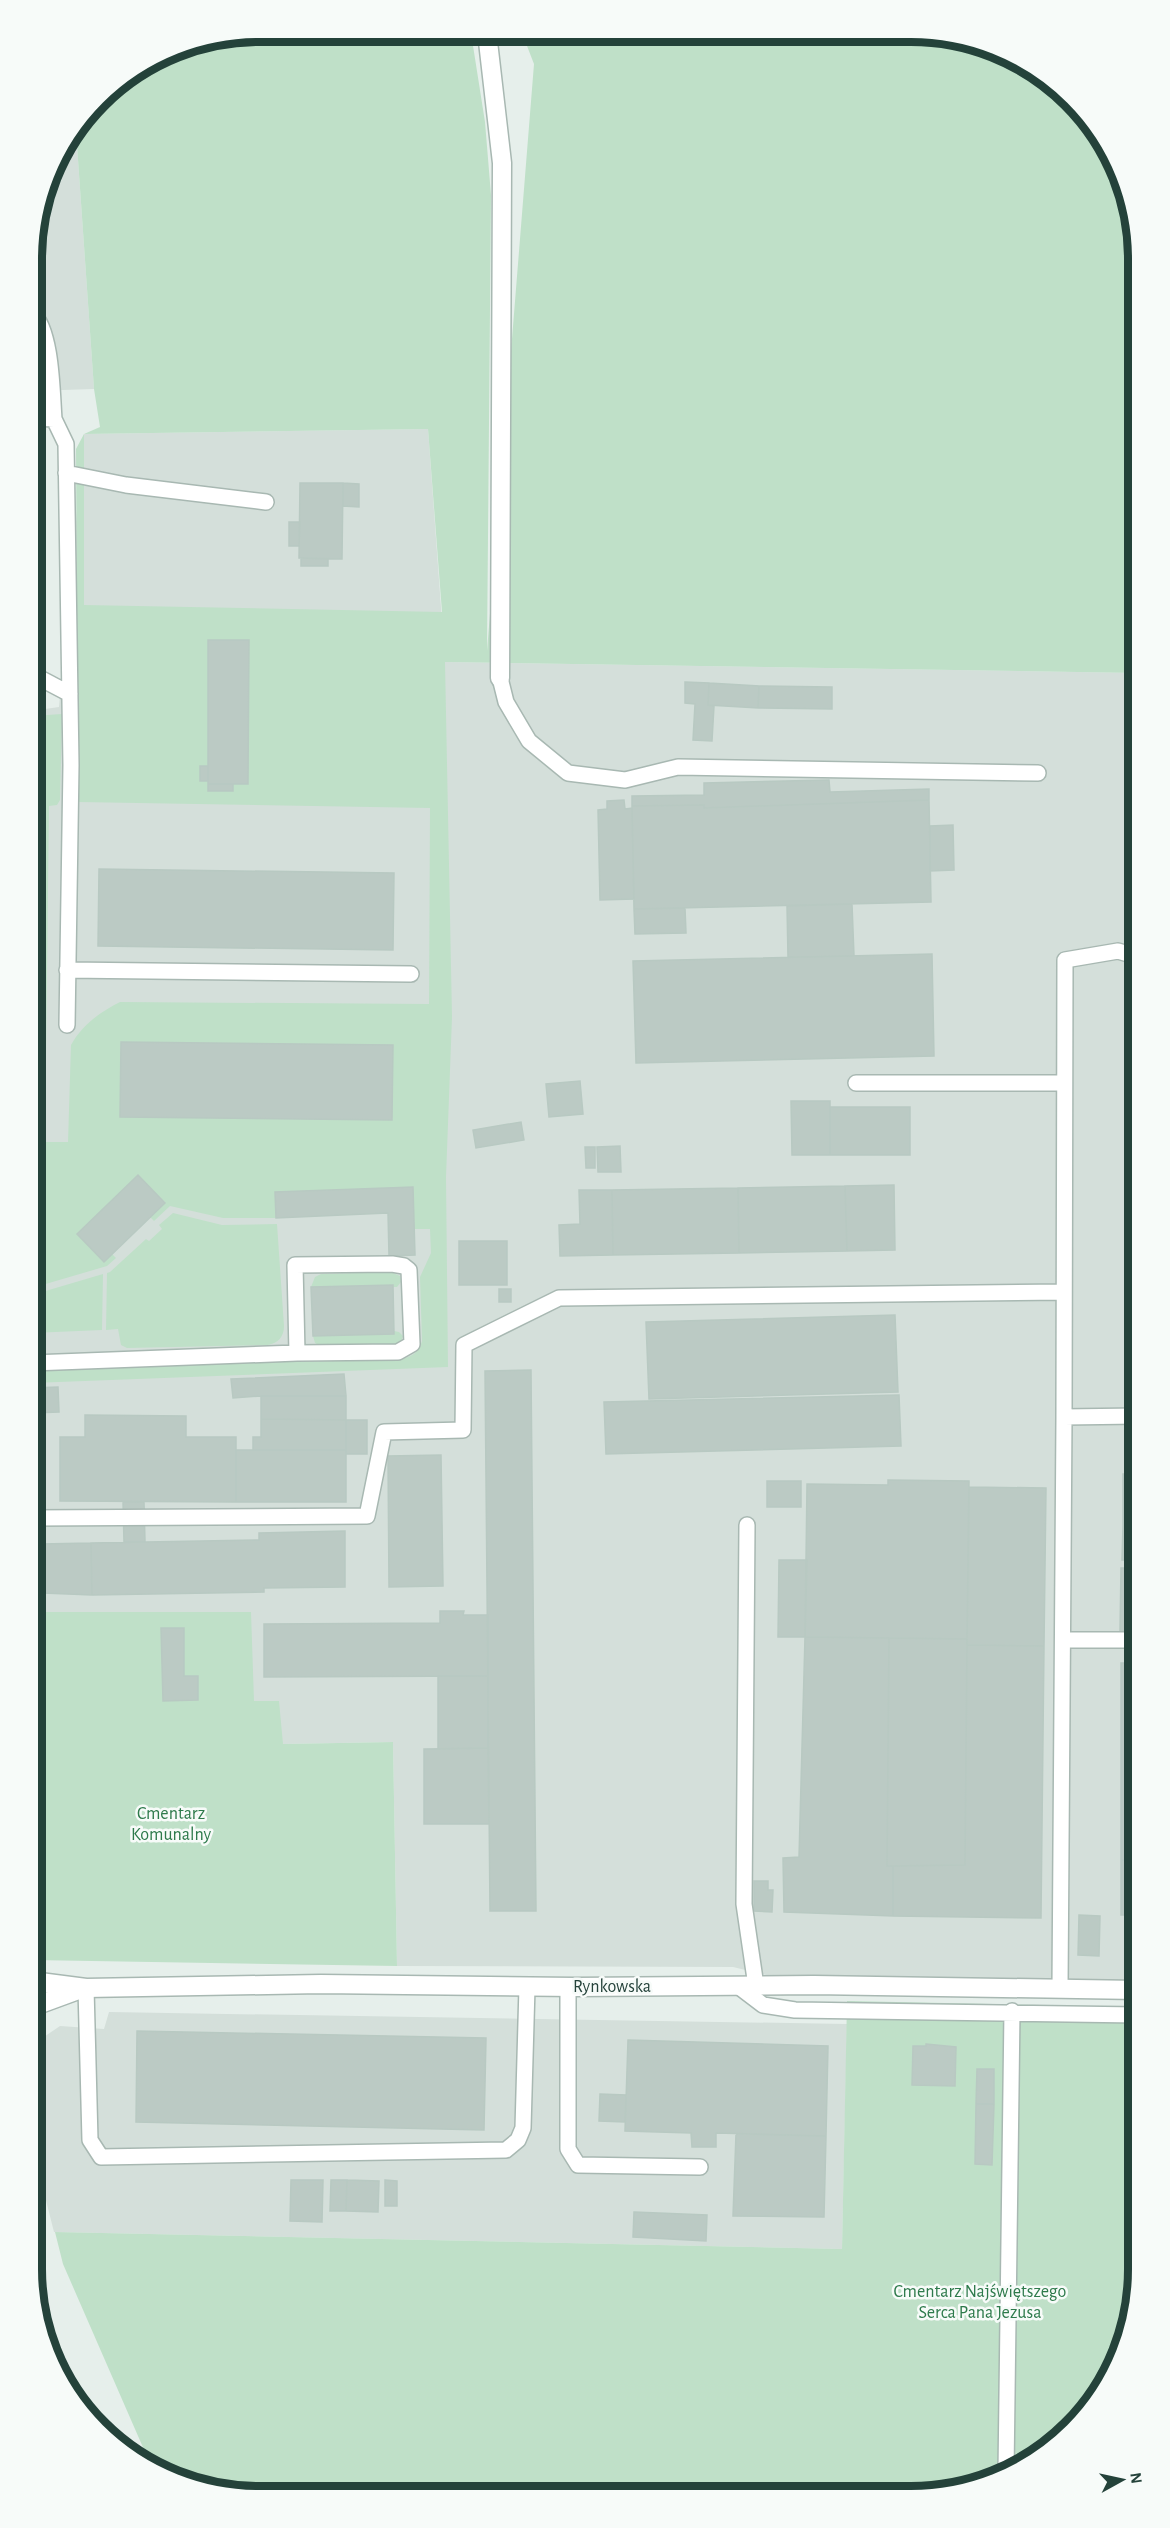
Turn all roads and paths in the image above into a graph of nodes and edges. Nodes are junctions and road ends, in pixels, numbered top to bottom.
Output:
1 (488, 42) edge
2 (42, 331) edge
3 (42, 418) edge
4 (54, 419) junction
5 (66, 473) junction
6 (266, 502) dead end
7 (500, 678) joint
8 (42, 679) edge
9 (70, 694) junction
10 (1038, 772) dead end
11 (1128, 954) edge
12 (67, 970) junction
13 (411, 974) dead end
14 (67, 1025) dead end
15 (856, 1083) dead end
16 (1065, 1083) junction
17 (1064, 1292) junction
18 (297, 1353) junction
19 (42, 1363) edge
20 (1128, 1416) edge
21 (1064, 1417) junction
22 (42, 1518) edge
23 (747, 1525) dead end
24 (1063, 1640) junction
25 (1128, 1640) edge
26 (42, 1982) edge
27 (747, 1986) junction
28 (527, 1987) junction
29 (568, 1987) junction
30 (86, 1988) junction
31 (1060, 1988) junction
32 (1128, 1990) edge
33 (42, 2003) edge
34 (1012, 2012) junction
35 (1128, 2014) edge
36 (700, 2167) dead end
37 (1006, 2464) edge

1 - 7 street
2 - 4 lane
3 - 4 lane
4 - 5 lane
5 - 6 lane
5 - 9 lane
7 - 10 lane
8 - 9 lane
9 - 12 lane
11 - 16 lane
12 - 13 lane
12 - 14 lane
15 - 16 lane
16 - 17 lane
17 - 21 lane
17 - 22 lane
18 - 18 lane
18 - 19 lane
20 - 21 lane
21 - 24 lane
23 - 27 lane
24 - 25 lane
24 - 31 lane
26 - 30 street, Rynkowska
27 - 29 street, Rynkowska
27 - 31 street, Rynkowska
27 - 34 lane
28 - 29 street, Rynkowska
28 - 30 street, Rynkowska
28 - 30 lane
29 - 36 lane
30 - 33 street, Rynkowska
31 - 32 street, Rynkowska
34 - 35 lane
34 - 37 lane

